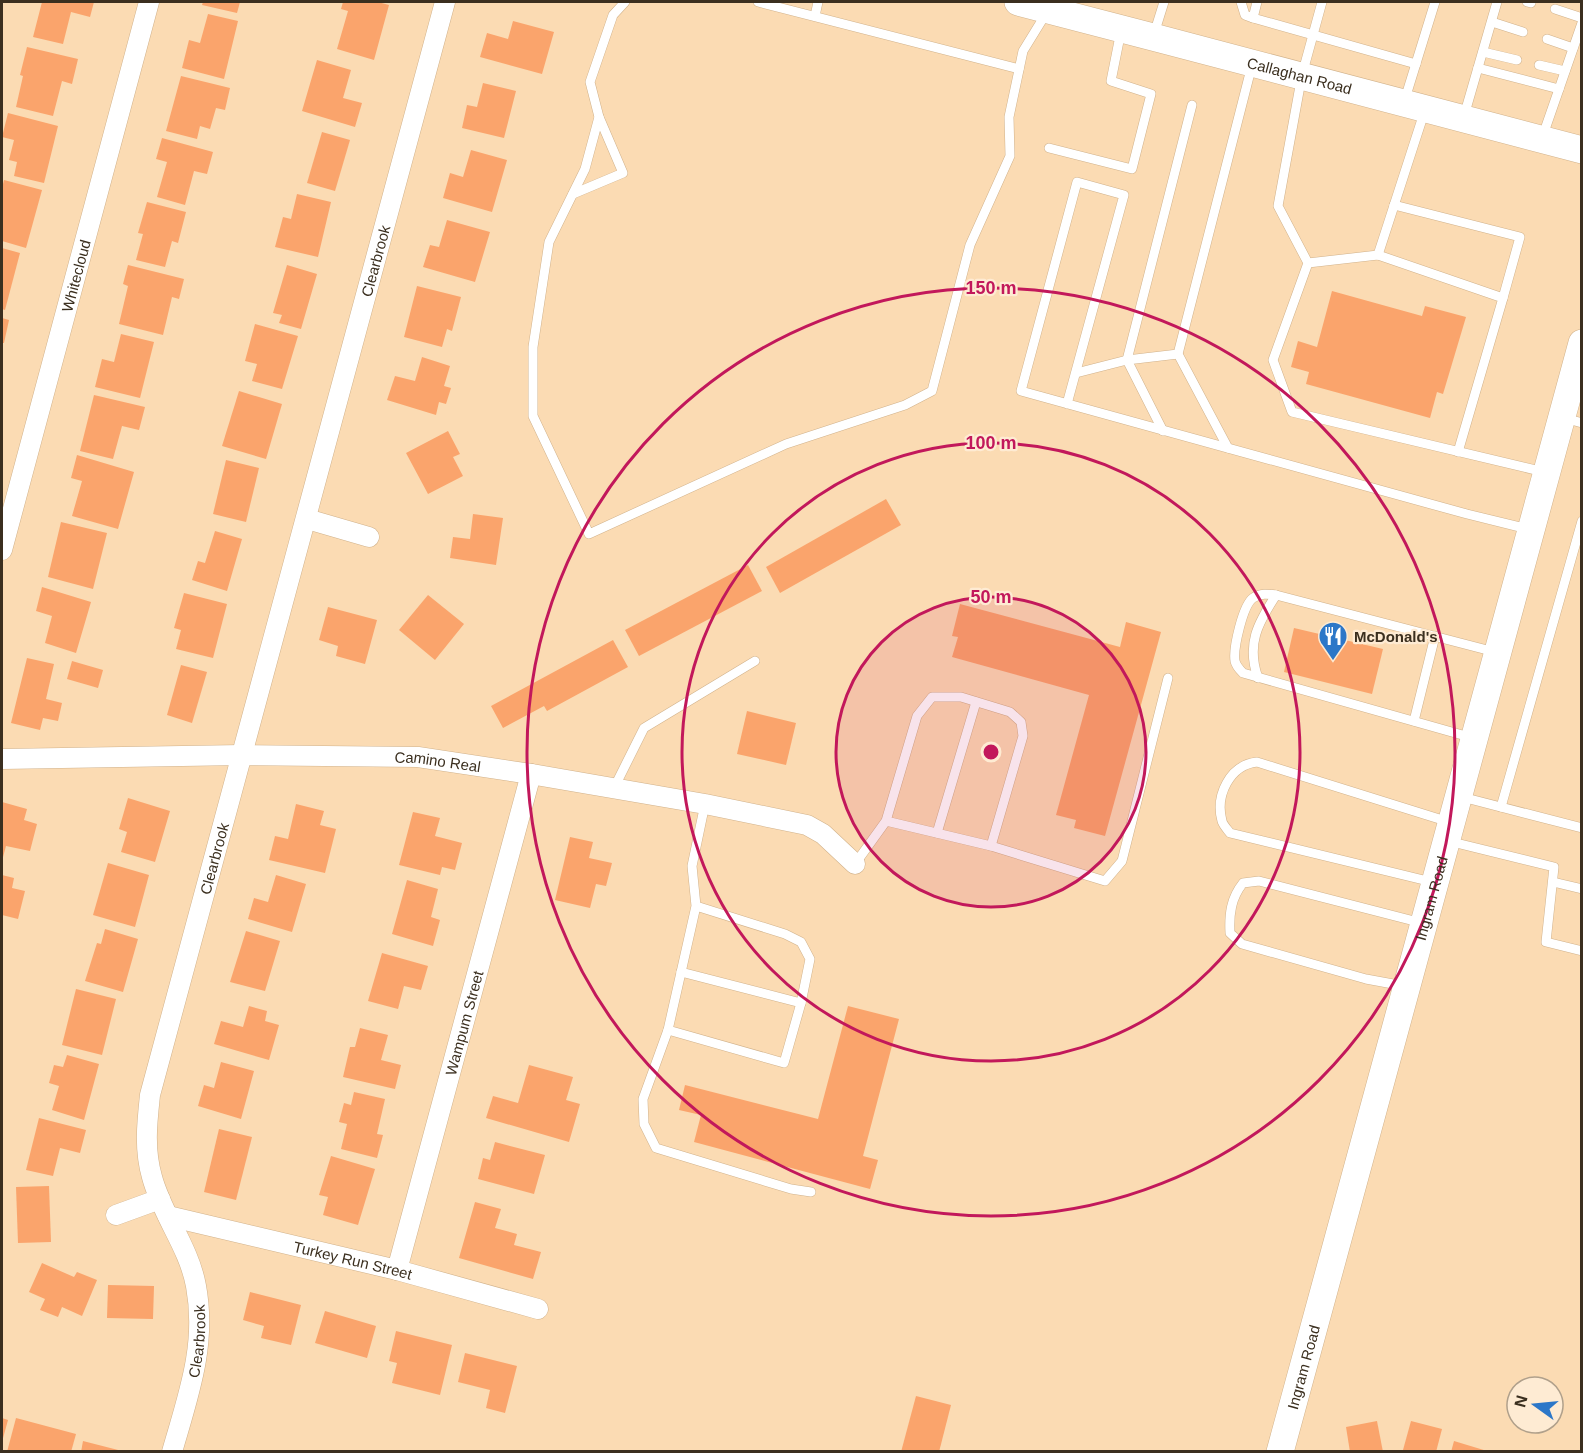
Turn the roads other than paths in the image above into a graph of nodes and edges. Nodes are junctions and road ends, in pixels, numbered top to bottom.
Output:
1 (149, 2) edge
2 (445, 2) edge
3 (625, 2) edge
4 (758, 2) edge
5 (818, 2) edge
6 (1018, 2) edge
7 (1164, 2) edge
8 (1241, 2) edge
9 (1257, 2) edge
10 (1322, 2) edge
11 (1435, 2) edge
12 (1497, 2) edge
13 (1050, 6) edge
14 (1555, 9) dead end
15 (815, 16) junction
16 (1252, 18) junction
17 (1581, 18) edge
18 (1492, 22) junction
19 (1581, 24) edge
20 (1122, 29) junction
21 (1523, 32) dead end
22 (1313, 36) junction
23 (1152, 38) junction
24 (1547, 39) dead end
25 (1483, 52) junction
26 (1572, 52) junction
27 (1517, 60) dead end
28 (1581, 60) edge
29 (1252, 63) junction
30 (1416, 64) junction
31 (1539, 65) dead end
32 (1478, 68) junction
33 (1019, 69) junction
34 (1565, 71) junction
35 (1302, 75) junction
36 (1559, 89) junction
37 (1192, 105) dead end
38 (1415, 105) junction
39 (599, 117) junction
40 (1464, 118) junction
41 (1542, 139) junction
42 (1049, 147) dead end
43 (1581, 150) edge
44 (573, 194) junction
45 (1394, 205) junction
46 (1378, 255) junction
47 (1308, 263) junction
48 (1503, 298) junction
49 (1581, 343) edge
50 (1178, 354) junction
51 (1127, 360) junction
52 (1076, 373) junction
53 (1067, 404) junction
54 (1571, 420) edge
55 (1163, 430) junction
56 (1228, 448) junction
57 (1458, 452) junction
58 (1546, 473) junction
59 (307, 519) junction
60 (1581, 521) edge
61 (1531, 530) junction
62 (369, 537) dead end
63 (2, 549) edge
64 (1276, 595) junction
65 (1435, 636) junction
66 (1497, 653) junction
67 (755, 661) dead end
68 (1168, 678) dead end
69 (1258, 678) junction
70 (976, 702) junction
71 (1414, 721) junction
72 (1474, 738) junction
73 (242, 755) junction
74 (2, 759) edge
75 (531, 774) junction
76 (614, 788) junction
77 (1458, 796) junction
78 (705, 804) junction
79 (1501, 807) junction
80 (886, 821) junction
81 (1581, 828) edge
82 (1449, 831) junction
83 (937, 833) junction
84 (991, 846) junction
85 (855, 864) joint
86 (1553, 882) junction
87 (1435, 883) junction
88 (1581, 889) edge
89 (696, 906) junction
90 (1423, 923) junction
91 (1581, 951) edge
92 (681, 972) junction
93 (1406, 986) junction
94 (801, 1003) junction
95 (668, 1030) junction
96 (811, 1192) dead end
97 (164, 1207) junction
98 (116, 1215) dead end
99 (397, 1270) junction
100 (538, 1309) dead end
101 (172, 1452) edge
102 (1280, 1452) edge

1 - 63 street, Whitecloud
2 - 59 street, Clearbrook
3 - 39 lane
4 - 15 lane
5 - 15 lane
6 - 13 main road, Callaghan Road
7 - 23 lane
8 - 16 lane
9 - 16 lane
10 - 22 lane
11 - 30 lane
12 - 18 lane
13 - 20 main road, Callaghan Road
13 - 33 lane
14 - 17 lane
15 - 33 lane
16 - 22 lane
18 - 21 lane
18 - 25 lane
19 - 26 lane
20 - 23 main road, Callaghan Road
20 - 42 lane
22 - 30 lane
22 - 35 lane
23 - 29 main road, Callaghan Road
24 - 26 lane
25 - 27 lane
25 - 32 lane
26 - 28 lane
26 - 34 lane
29 - 35 main road, Callaghan Road
29 - 50 lane
30 - 38 lane
31 - 34 lane
32 - 36 lane
32 - 40 lane
33 - 44 lane
34 - 36 lane
35 - 38 main road, Callaghan Road
35 - 47 lane
36 - 41 lane
37 - 51 lane
38 - 40 main road, Callaghan Road
38 - 45 lane
39 - 44 lane
39 - 44 lane
40 - 41 main road, Callaghan Road
41 - 43 main road, Callaghan Road
45 - 46 lane
45 - 48 lane
46 - 47 lane
46 - 48 lane
47 - 57 lane
48 - 57 lane
49 - 54 main road, Ingram Road
50 - 51 lane
50 - 56 lane
51 - 52 lane
51 - 55 lane
52 - 53 lane
52 - 53 lane
53 - 55 lane
54 - 58 main road, Ingram Road
55 - 56 lane
56 - 61 lane
57 - 58 lane
58 - 61 main road, Ingram Road
59 - 62 street
59 - 73 street, Clearbrook
60 - 79 lane
61 - 66 main road, Ingram Road
64 - 65 lane
64 - 69 lane
64 - 69 lane
65 - 66 lane
65 - 71 lane
66 - 72 main road, Ingram Road
67 - 76 lane
68 - 84 lane
69 - 71 lane
70 - 80 lane
70 - 83 lane
70 - 84 lane
71 - 72 lane
72 - 77 main road, Ingram Road
73 - 74 street, Camino Real
73 - 75 street, Camino Real
73 - 97 street, Clearbrook
75 - 76 street, Camino Real
75 - 99 street, Wampum Street
76 - 78 street, Camino Real
77 - 79 lane
77 - 82 main road, Ingram Road
78 - 85 street, Camino Real
78 - 89 lane
79 - 81 lane
80 - 83 lane
80 - 85 lane
82 - 86 lane
82 - 87 main road, Ingram Road
82 - 87 lane
83 - 84 lane
86 - 88 lane
86 - 91 lane
87 - 90 main road, Ingram Road
89 - 92 lane
89 - 94 lane
90 - 93 main road, Ingram Road
90 - 93 lane
92 - 94 lane
92 - 95 lane
93 - 102 main road, Ingram Road
94 - 95 lane
95 - 96 lane
97 - 98 street
97 - 99 street, Turkey Run Street
97 - 101 street, Clearbrook
99 - 100 street, Turkey Run Street

